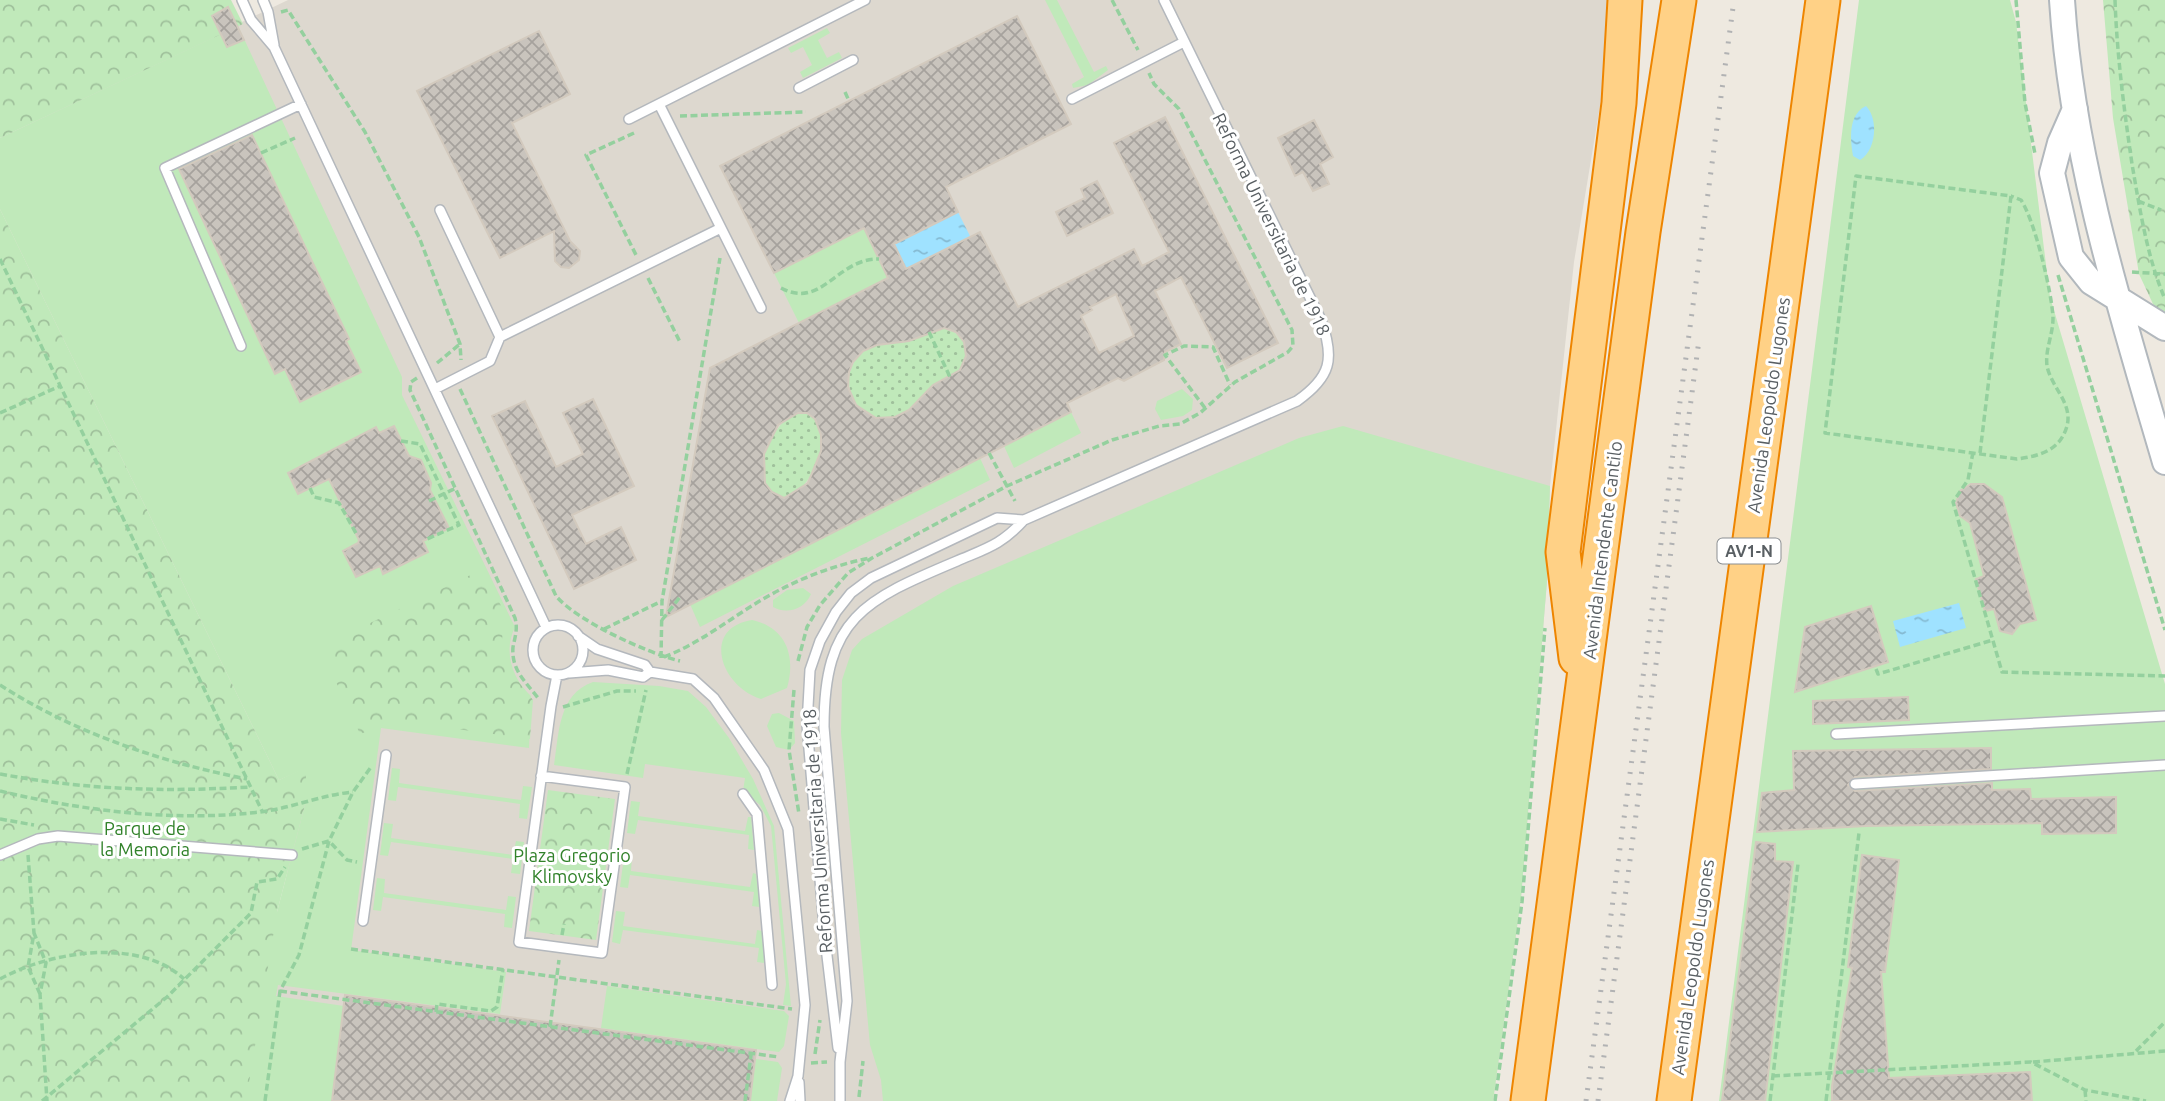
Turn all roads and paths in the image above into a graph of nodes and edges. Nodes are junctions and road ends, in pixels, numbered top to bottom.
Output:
1 (242, 0) edge
2 (263, 0) edge
3 (865, 0) edge
4 (1112, 0) edge
5 (1164, 0) edge
6 (1625, 0) edge
7 (1647, 0) edge
8 (1679, 0) edge
9 (1823, 0) edge
10 (2016, 0) edge
11 (2062, 0) edge
12 (2115, 0) edge
13 (278, 7) dead end
14 (1184, 43) junction
15 (274, 47) junction
16 (853, 60) dead end
17 (1144, 63) junction
18 (799, 88) dead end
19 (845, 92) dead end
20 (1072, 99) dead end
21 (849, 101) dead end
22 (301, 104) junction
23 (659, 104) junction
24 (2076, 110) junction
25 (806, 112) dead end
26 (674, 116) dead end
27 (629, 119) dead end
28 (635, 133) dead end
29 (295, 138) dead end
30 (261, 153) dead end
31 (2035, 158) dead end
32 (2011, 196) junction
33 (2138, 201) junction
34 (440, 210) dead end
35 (2161, 210) dead end
36 (721, 228) junction
37 (1643, 232) junction
38 (721, 256) dead end
39 (0, 259) edge
40 (638, 259) dead end
41 (879, 259) dead end
42 (2108, 265) junction
43 (2057, 267) dead end
44 (646, 274) dead end
45 (2154, 274) junction
46 (2165, 274) edge
47 (781, 288) dead end
48 (2118, 299) junction
49 (2165, 299) edge
50 (761, 308) dead end
51 (2165, 328) edge
52 (929, 332) dead end
53 (500, 337) junction
54 (680, 342) dead end
55 (460, 344) junction
56 (241, 346) dead end
57 (427, 371) junction
58 (461, 376) junction
59 (950, 377) dead end
60 (60, 386) junction
61 (1230, 386) junction
62 (435, 389) junction
63 (1205, 408) junction
64 (0, 413) edge
65 (401, 441) dead end
66 (1973, 452) junction
67 (989, 453) dead end
68 (1980, 453) junction
69 (2165, 462) edge
70 (1007, 486) junction
71 (310, 488) dead end
72 (456, 488) junction
73 (444, 494) junction
74 (1015, 501) dead end
75 (429, 502) dead end
76 (1024, 520) junction
77 (357, 535) dead end
78 (427, 539) dead end
79 (680, 597) dead end
80 (662, 601) junction
81 (662, 620) junction
82 (546, 627) junction
83 (604, 629) junction
84 (2165, 631) edge
85 (578, 636) junction
86 (1993, 640) junction
87 (663, 657) junction
88 (684, 663) dead end
89 (1876, 669) dead end
90 (650, 672) junction
91 (569, 673) junction
92 (557, 675) junction
93 (2165, 676) edge
94 (0, 685) edge
95 (648, 686) dead end
96 (1582, 705) junction
97 (551, 706) junction
98 (2165, 716) edge
99 (1836, 734) dead end
100 (386, 755) joint
101 (2165, 765) edge
102 (0, 775) edge
103 (541, 776) junction
104 (247, 779) junction
105 (1855, 784) dead end
106 (786, 785) dead end
107 (251, 787) junction
108 (625, 788) junction
109 (0, 791) edge
110 (353, 792) junction
111 (743, 794) dead end
112 (262, 811) junction
113 (800, 816) dead end
114 (0, 819) edge
115 (1859, 832) dead end
116 (58, 836) junction
117 (329, 841) junction
118 (27, 844) junction
119 (0, 855) edge
120 (292, 855) junction
121 (1798, 864) dead end
122 (370, 865) junction
123 (363, 921) dead end
124 (34, 933) junction
125 (351, 948) dead end
126 (46, 962) junction
127 (28, 967) junction
128 (503, 969) junction
129 (557, 977) junction
130 (0, 979) edge
131 (184, 979) junction
132 (772, 985) dead end
133 (280, 991) junction
134 (40, 994) junction
135 (785, 1008) dead end
136 (436, 1012) junction
137 (2165, 1021) edge
138 (550, 1027) junction
139 (2165, 1051) edge
140 (2134, 1052) junction
141 (751, 1054) junction
142 (779, 1057) dead end
143 (863, 1061) dead end
144 (827, 1062) dead end
145 (840, 1062) junction
146 (2031, 1062) junction
147 (809, 1063) dead end
148 (1829, 1073) junction
149 (798, 1076) junction
150 (1773, 1076) junction
151 (2085, 1090) junction
152 (859, 1097) dead end
153 (46, 1099) edge
154 (265, 1101) edge
155 (745, 1101) edge
156 (790, 1101) edge
157 (800, 1101) edge
158 (840, 1101) edge
159 (1528, 1101) edge
160 (1674, 1101) edge
161 (1770, 1101) edge
162 (1826, 1101) edge
163 (2086, 1101) edge
164 (2146, 1101) edge

1 - 15 lane
2 - 15 lane
3 - 23 lane
4 - 17 path
5 - 14 lane, Reforma Universitaria de 1918
6 - 96 highway
7 - 37 highway
8 - 37 highway, Avenida Intendente Cantilo
9 - 160 highway, Avenida Leopoldo Lugones / AV1-N
10 - 31 path
11 - 24 main road
12 - 33 path
13 - 55 path
14 - 17 lane
14 - 76 lane, Reforma Universitaria de 1918
15 - 22 lane
16 - 18 lane
17 - 20 lane
17 - 61 path
19 - 21 path
22 - 56 lane
22 - 57 lane
23 - 27 lane
23 - 36 lane
24 - 42 main road
24 - 48 main road
25 - 26 path
28 - 40 path
29 - 30 path
32 - 66 path
32 - 68 path
32 - 68 path
33 - 35 path
33 - 45 path
34 - 53 lane
36 - 50 lane
36 - 53 lane
37 - 96 highway, Avenida Intendente Cantilo
38 - 80 path
39 - 60 path
41 - 47 path
42 - 45 path
42 - 48 main road
43 - 84 path
44 - 54 path
45 - 46 path
45 - 49 path
48 - 51 main road
48 - 69 main road
52 - 59 path
53 - 58 lane
55 - 57 path
55 - 58 path
57 - 62 lane
57 - 72 path
58 - 62 lane
58 - 83 path
60 - 64 path
60 - 104 path
61 - 63 path
61 - 63 path
62 - 82 lane
63 - 70 path
65 - 73 path
66 - 68 path
66 - 86 path
67 - 70 path
70 - 74 path
70 - 87 path
71 - 77 path
72 - 73 path
72 - 97 path
73 - 75 path
73 - 78 path
76 - 145 lane, Reforma Universitaria de 1918
76 - 145 lane, Reforma Universitaria de 1918
79 - 81 path
80 - 81 path
80 - 83 path
81 - 87 path
82 - 85 lane
82 - 92 lane
83 - 87 path
85 - 90 lane
85 - 91 lane
86 - 89 path
86 - 93 path
87 - 88 path
87 - 90 path
90 - 91 lane
90 - 95 path
90 - 149 lane
91 - 92 lane
92 - 97 lane
94 - 104 path
96 - 159 highway, Avenida Intendente Cantilo
97 - 103 lane
97 - 108 path
98 - 99 lane
100 - 110 path
100 - 122 lane
101 - 105 lane
102 - 107 path
103 - 108 lane
103 - 108 lane
104 - 107 path
106 - 113 path
107 - 112 path
109 - 112 path
110 - 112 path
110 - 117 path
111 - 132 lane
114 - 116 path
115 - 148 path
116 - 118 lane
116 - 120 lane
117 - 120 path
117 - 122 path
117 - 133 path
118 - 119 lane
118 - 124 path
120 - 131 path
121 - 150 path
122 - 123 lane
124 - 126 path
124 - 127 path
125 - 128 path
126 - 127 path
126 - 131 path
126 - 134 path
127 - 130 path
127 - 134 path
128 - 129 path
128 - 136 path
129 - 135 path
129 - 138 path
131 - 153 path
133 - 136 path
133 - 154 path
134 - 153 path
136 - 138 path
137 - 140 path
138 - 141 path
139 - 140 path
140 - 146 path
141 - 142 path
141 - 155 path
143 - 152 path
144 - 147 path
145 - 158 lane, Reforma Universitaria de 1918
146 - 148 path
146 - 151 path
148 - 150 path
148 - 162 path
149 - 156 lane
149 - 157 lane
150 - 161 path
151 - 163 path
151 - 164 path

